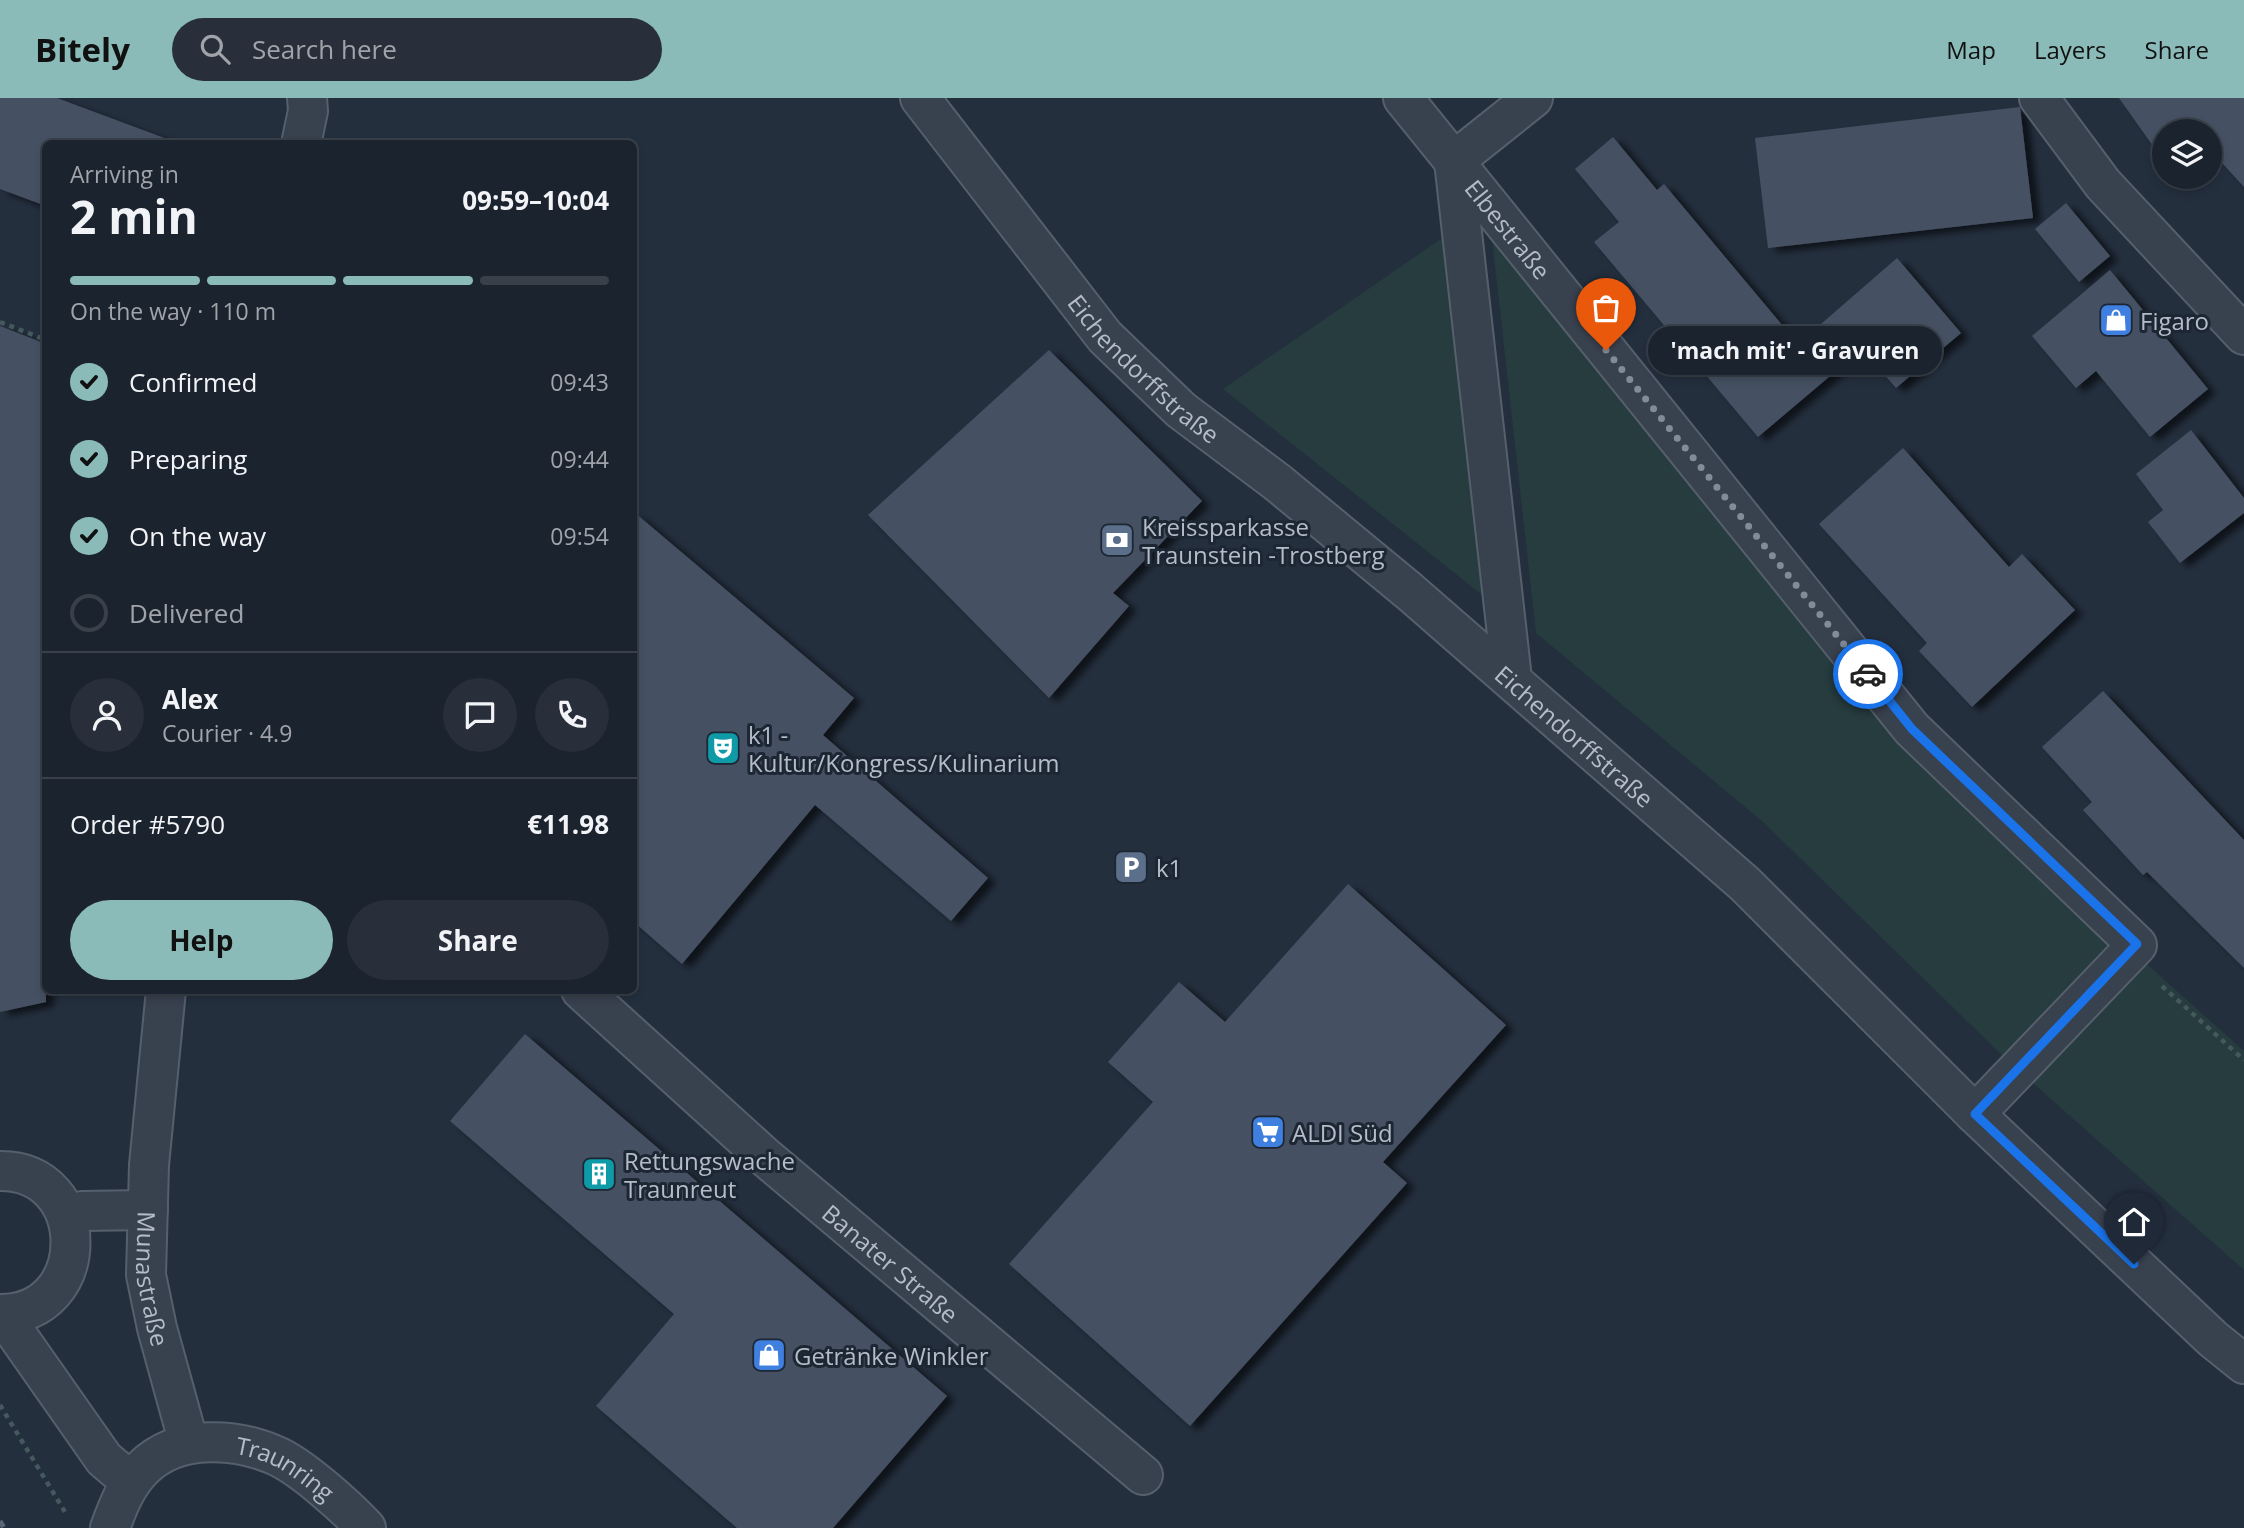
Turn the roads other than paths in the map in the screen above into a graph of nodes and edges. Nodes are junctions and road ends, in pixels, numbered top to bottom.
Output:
1 (307, 98) edge
2 (920, 98) edge
3 (1403, 98) edge
4 (1533, 98) edge
5 (2039, 98) edge
6 (302, 140) edge
7 (1454, 161) junction
8 (2244, 335) edge
9 (1512, 679) junction
10 (166, 994) edge
11 (585, 994) edge
12 (1975, 1114) junction
13 (0, 1171) edge
14 (148, 1210) junction
15 (67, 1217) junction
16 (2, 1315) edge
17 (2244, 1364) edge
18 (189, 1444) junction
19 (1143, 1475) dead end
20 (131, 1482) junction
21 (110, 1528) edge
22 (366, 1528) edge

1 - 6 street
2 - 9 street, Eichendorffstraße
3 - 7 street, Elbestraße
4 - 7 street
5 - 8 street
7 - 9 street, Elbestraße
7 - 12 street, Elbestraße
9 - 12 street, Eichendorffstraße
10 - 14 street, Munastraße
11 - 19 street, Banater Straße
12 - 17 street, Eichendorffstraße
13 - 15 street
14 - 15 street
14 - 18 street, Munastraße
15 - 16 street
16 - 20 street
18 - 20 street
18 - 22 street, Traunring
20 - 21 street

